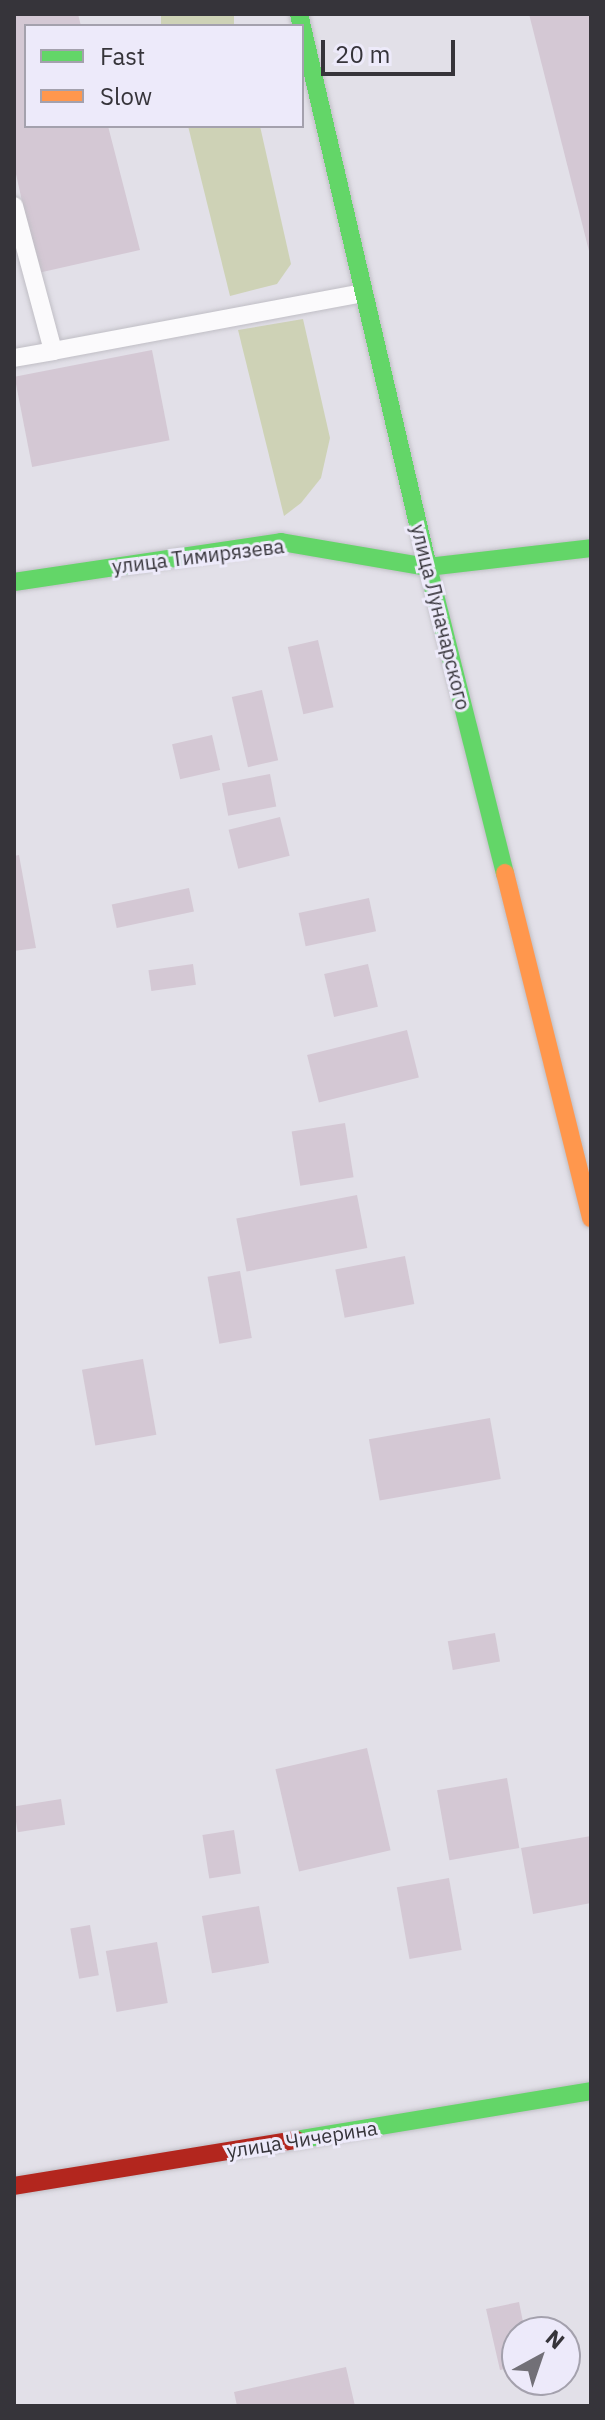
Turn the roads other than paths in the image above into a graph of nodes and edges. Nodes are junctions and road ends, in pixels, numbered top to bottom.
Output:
1 (304, 35) edge
2 (14, 206) edge
3 (364, 293) junction
4 (53, 351) junction
5 (14, 358) edge
6 (591, 548) edge
7 (428, 567) junction
8 (14, 582) edge
9 (591, 1218) edge
10 (591, 2091) edge
11 (14, 2186) edge

1 - 3 street, улица Луначарского
2 - 4 lane
3 - 4 lane
3 - 7 street, улица Луначарского
4 - 5 lane
6 - 7 street, улица Тимирязева
7 - 8 street, улица Тимирязева
7 - 9 street, улица Луначарского
10 - 11 street, улица Чичерина

